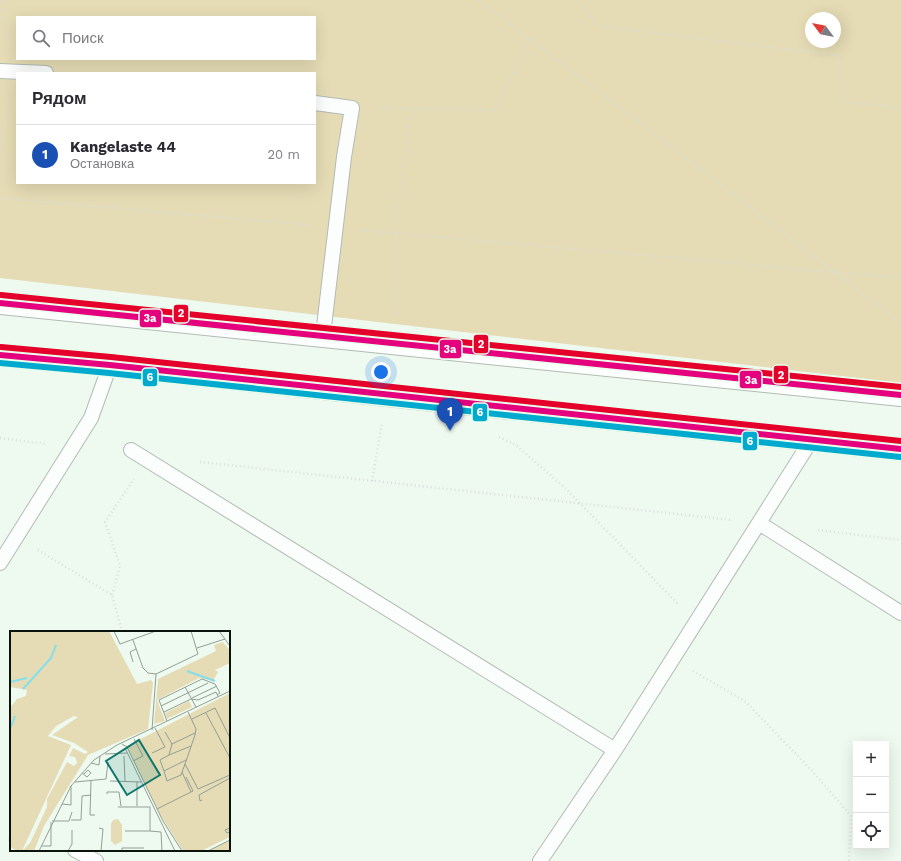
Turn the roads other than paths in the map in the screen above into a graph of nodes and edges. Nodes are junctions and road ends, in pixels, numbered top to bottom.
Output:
1 (0, 71) edge
2 (23, 72) edge
3 (316, 104) edge
4 (0, 303) edge
5 (322, 335) junction
6 (0, 355) edge
7 (110, 365) junction
8 (901, 395) edge
9 (812, 439) junction
10 (901, 449) edge
11 (131, 450) dead end
12 (759, 523) junction
13 (0, 563) edge
14 (901, 613) edge
15 (615, 750) junction
16 (77, 851) edge
17 (96, 861) edge
18 (540, 861) edge

1 - 2 lane
3 - 5 lane
4 - 5 main road
5 - 8 main road
6 - 7 main road
7 - 9 main road
7 - 13 lane
9 - 10 main road
9 - 12 lane
11 - 15 lane
12 - 14 lane
12 - 15 lane
15 - 18 lane
16 - 17 lane

